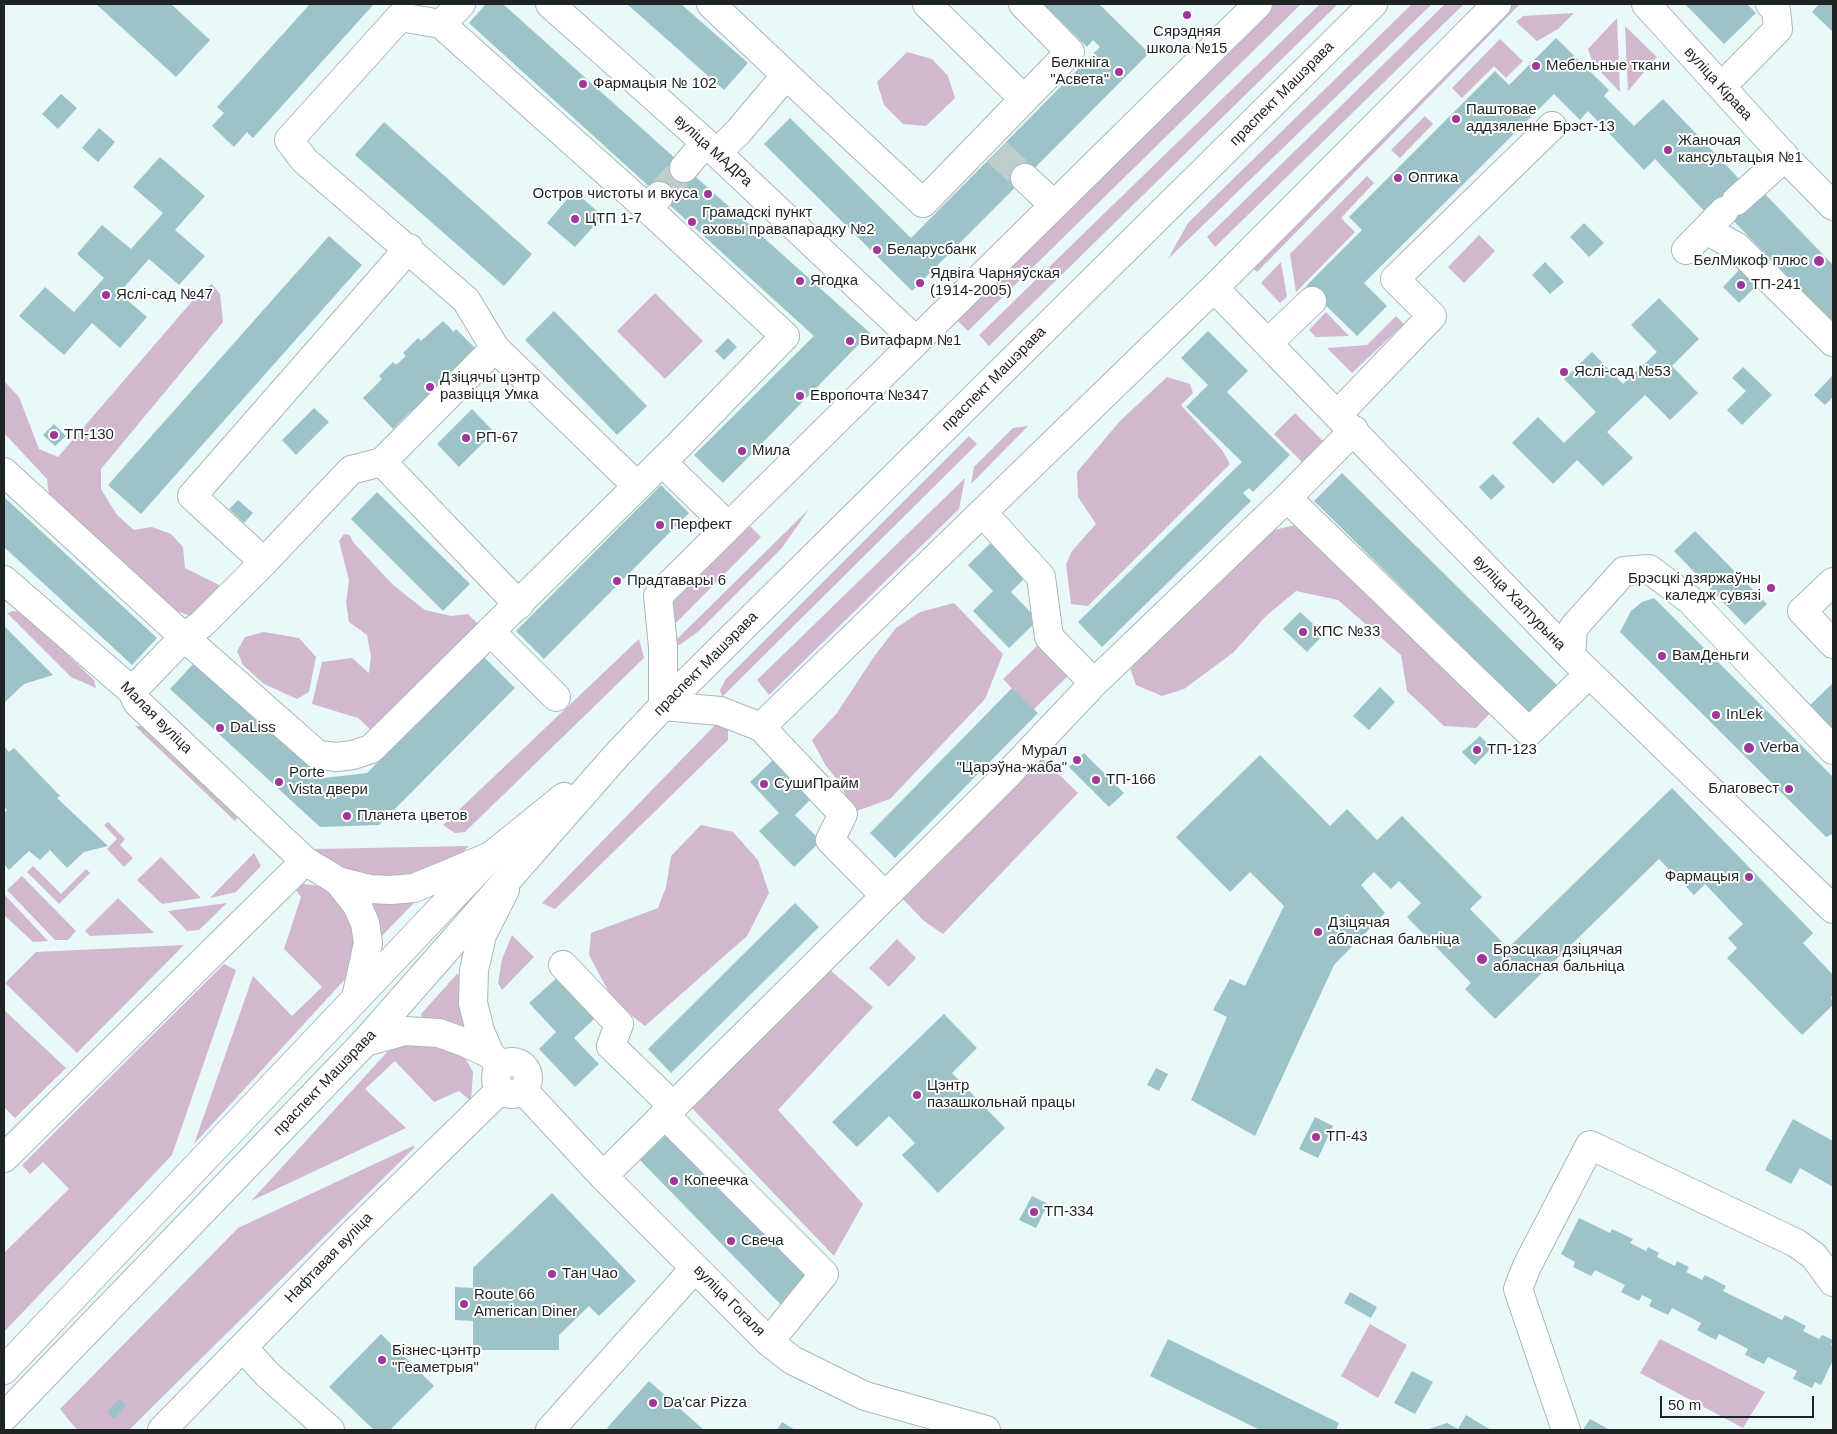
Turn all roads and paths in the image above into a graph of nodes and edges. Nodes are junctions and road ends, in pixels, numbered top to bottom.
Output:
1 (461, 4) edge
2 (550, 4) edge
3 (710, 4) edge
4 (927, 4) edge
5 (1023, 4) edge
6 (1258, 4) edge
7 (1373, 4) edge
8 (1497, 4) edge
9 (1646, 4) edge
10 (1776, 6) edge
11 (441, 24) junction
12 (1734, 74) dead end
13 (786, 75) junction
14 (1024, 99) junction
15 (1552, 126) dead end
16 (711, 148) junction
17 (1785, 157) junction
18 (684, 168) tunnel mouth
19 (1025, 178) tunnel mouth
20 (1054, 205) junction
21 (1833, 206) edge
22 (1722, 214) junction
23 (409, 248) junction
24 (1686, 250) dead end
25 (1214, 288) junction
26 (1312, 301) dead end
27 (916, 341) junction
28 (1269, 342) junction
29 (1833, 342) edge
30 (495, 348) junction
31 (1346, 422) junction
32 (382, 462) junction
33 (662, 462) junction
34 (4, 472) edge
35 (637, 486) junction
36 (1287, 498) junction
37 (982, 513) junction
38 (728, 526) junction
39 (264, 562) junction
40 (4, 580) edge
41 (1833, 582) edge
42 (519, 605) junction
43 (490, 631) junction
44 (184, 637) junction
45 (1833, 644) edge
46 (1580, 665) junction
47 (1094, 683) junction
48 (132, 692) junction
49 (556, 696) dead end
50 (663, 706) junction
51 (761, 727) junction
52 (1833, 750) edge
53 (616, 756) junction
54 (491, 856) junction
55 (305, 860) junction
56 (510, 880) junction
57 (338, 881) junction
58 (885, 896) junction
59 (1831, 901) edge
60 (563, 965) dead end
61 (356, 998) junction
62 (365, 1042) junction
63 (504, 1075) junction
64 (669, 1110) junction
65 (4, 1158) edge
66 (603, 1176) junction
67 (695, 1268) junction
68 (1833, 1282) edge
69 (769, 1342) junction
70 (243, 1348) junction
71 (4, 1370) edge
72 (13, 1408) edge
73 (948, 1425) edge
74 (162, 1430) edge
75 (330, 1430) edge
76 (550, 1430) edge
77 (986, 1430) edge
78 (1566, 1430) edge

1 - 11 street
2 - 16 street, вуліца МАДРа
3 - 13 street
4 - 14 street
5 - 14 street
6 - 20 street
7 - 50 street, праспект Машэрава
8 - 25 street
9 - 17 street, вуліца Кірава
10 - 12 street
11 - 23 street
11 - 33 street
13 - 14 street
13 - 16 street
15 - 31 street
16 - 18 street
16 - 27 street, вуліца МАДРа
17 - 21 street, вуліца Кірава
17 - 22 street
19 - 20 street
20 - 27 street
22 - 24 street
22 - 29 street
23 - 30 street
23 - 39 street
25 - 28 street, вуліца Халтурына
25 - 37 street
26 - 28 street
27 - 38 street
28 - 31 street, вуліца Халтурына
30 - 32 street
30 - 35 street
31 - 36 street
31 - 46 street, вуліца Халтурына
32 - 39 street
32 - 42 street
33 - 35 street
33 - 38 street
34 - 44 street
35 - 42 street
36 - 46 street
36 - 47 street
37 - 47 street
37 - 51 street
38 - 50 street
39 - 44 street
40 - 48 street, Малая вуліца
41 - 45 street
42 - 43 street
43 - 44 street
43 - 49 street
44 - 48 street
46 - 52 street
46 - 59 street, вуліца Халтурына
47 - 58 street
48 - 55 street, Малая вуліца
50 - 51 street
50 - 53 street, праспект Машэрава
51 - 58 street
53 - 54 street, праспект Машэрава
53 - 56 street, праспект Машэрава
54 - 57 street
54 - 61 street, праспект Машэрава
55 - 57 street, Малая вуліца
55 - 65 street
56 - 62 street, праспект Машэрава
56 - 63 street
57 - 61 street
58 - 64 street
60 - 64 street
61 - 71 street, праспект Машэрава
62 - 63 street
62 - 72 street, праспект Машэрава
63 - 66 street, вуліца Гогаля
63 - 70 street, Нафтавая вуліца
64 - 66 street
64 - 69 street
66 - 67 street, вуліца Гогаля
67 - 69 street, вуліца Гогаля
67 - 76 street
68 - 78 street
69 - 73 street, вуліца Гогаля
70 - 74 street, Нафтавая вуліца
70 - 75 street
73 - 77 street, вуліца Гогаля

